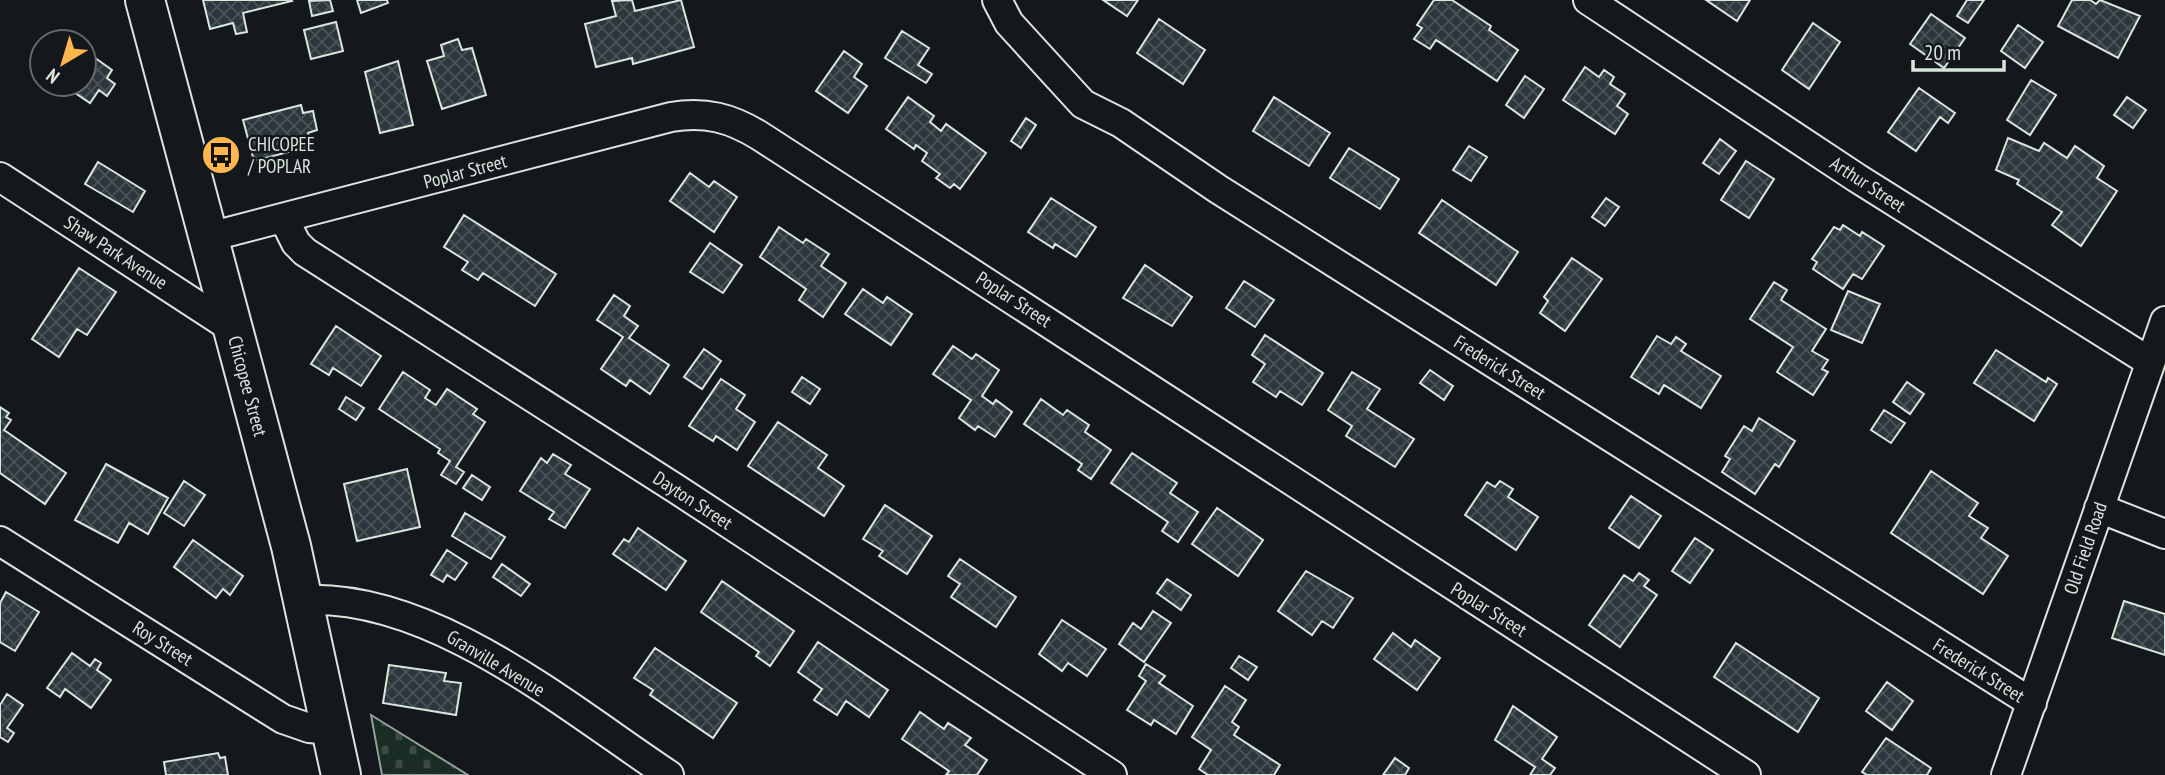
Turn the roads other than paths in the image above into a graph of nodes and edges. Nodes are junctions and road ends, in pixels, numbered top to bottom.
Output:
1 (145, 0) edge
2 (997, 0) edge
3 (1588, 0) edge
4 (0, 177) edge
5 (284, 219) junction
6 (209, 237) junction
7 (2165, 321) edge
8 (232, 328) junction
9 (2150, 362) junction
10 (2099, 508) junction
11 (2165, 534) edge
12 (0, 541) edge
13 (303, 600) junction
14 (2032, 703) junction
15 (332, 730) junction
16 (341, 775) edge
17 (669, 775) edge
18 (1112, 775) edge
19 (1746, 775) edge
20 (2006, 775) edge

1 - 6 main road, Chicopee Street
2 - 14 street, Frederick Street
3 - 9 street, Arthur Street
4 - 8 street, Shaw Park Avenue
5 - 6 street, Poplar Street
5 - 18 street, Dayton Street
5 - 19 street, Poplar Street
6 - 8 main road, Chicopee Street
7 - 9 street, Old Field Road
8 - 13 main road, Chicopee Street
9 - 10 street, Old Field Road
10 - 11 street
10 - 14 street, Old Field Road
12 - 15 street, Roy Street
13 - 15 main road, Chicopee Street
13 - 17 street, Granville Avenue
14 - 20 street, Old Field Road
15 - 16 main road, Chicopee Street

